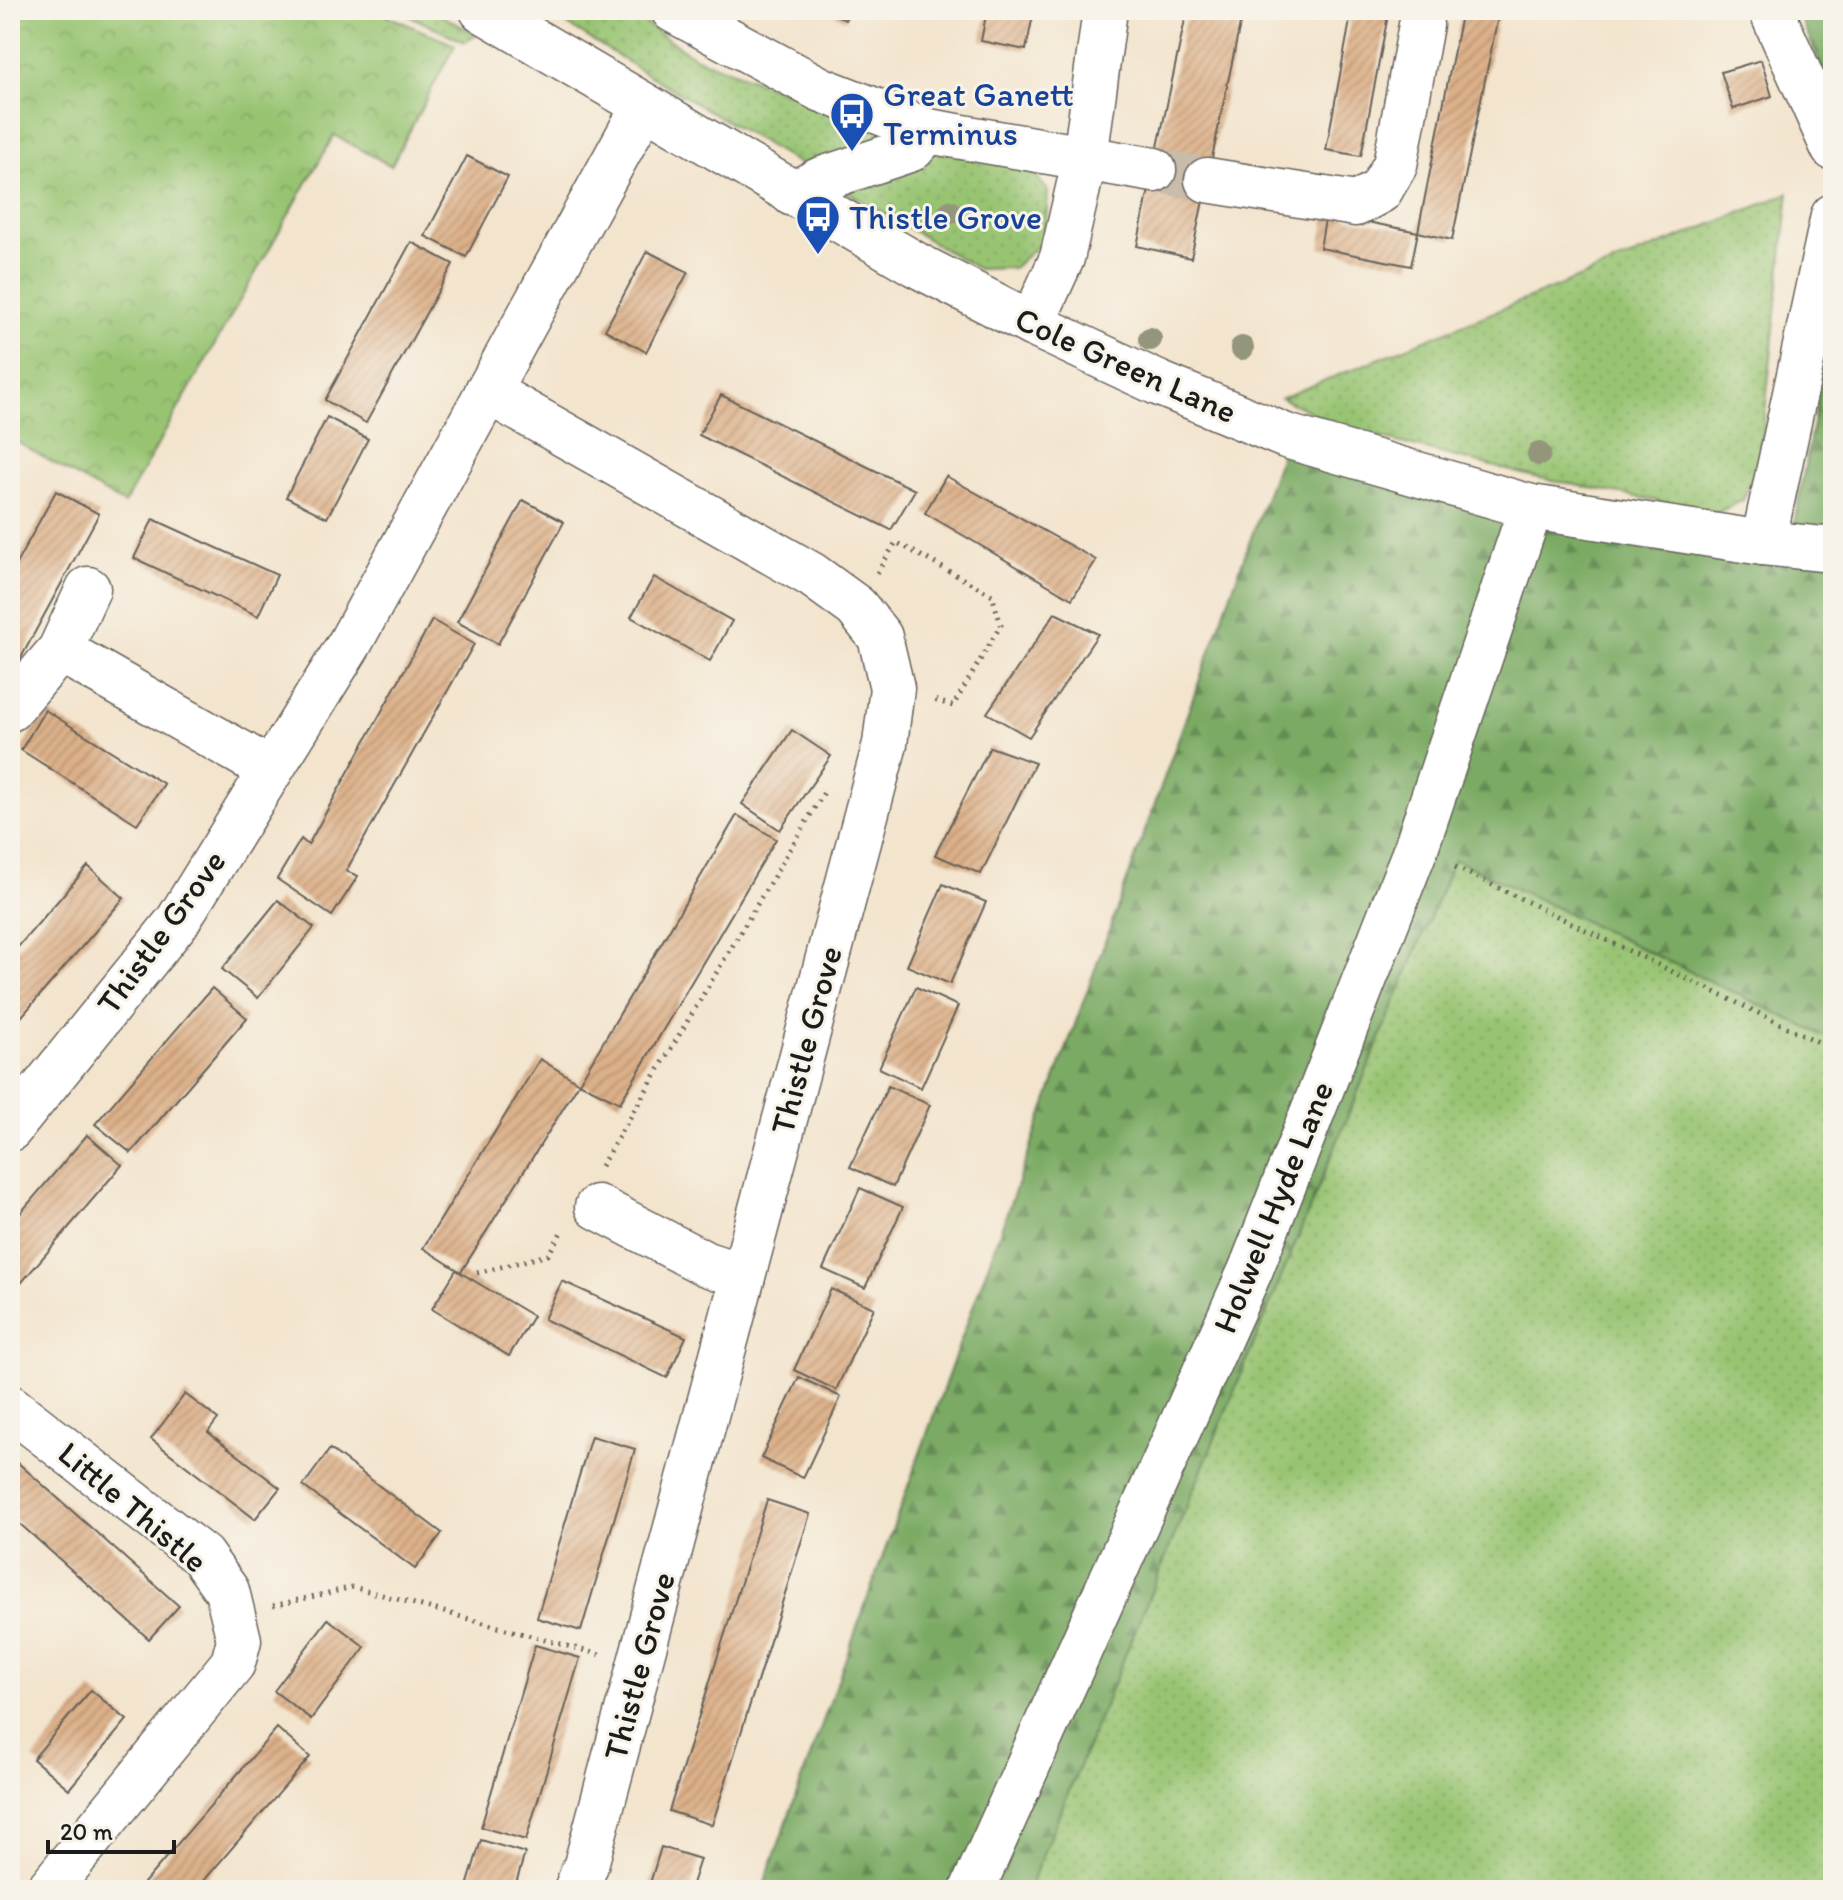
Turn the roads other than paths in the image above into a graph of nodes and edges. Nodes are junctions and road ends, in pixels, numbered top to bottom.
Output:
1 (482, 10) edge
2 (673, 10) edge
3 (1105, 10) edge
4 (1771, 10) edge
5 (1421, 25) dead end
6 (644, 106) junction
7 (928, 131) junction
8 (1833, 148) edge
9 (1085, 158) junction
10 (1154, 170) tunnel mouth
11 (1207, 180) tunnel mouth
12 (793, 194) junction
13 (1833, 216) edge
14 (1032, 324) junction
15 (487, 391) junction
16 (1531, 507) junction
17 (1763, 543) junction
18 (1833, 550) edge
19 (88, 589) dead end
20 (60, 650) junction
21 (10, 709) edge
22 (271, 770) junction
23 (10, 1129) edge
24 (588, 1200) road end
25 (743, 1276) junction
26 (10, 1407) edge
27 (48, 1890) edge
28 (576, 1890) edge
29 (972, 1890) edge

1 - 6 street, Cole Green Lane
2 - 7 street
3 - 9 street
4 - 8 street
5 - 11 street
6 - 12 street, Cole Green Lane
6 - 15 street, Thistle Grove
7 - 9 street
7 - 12 street
9 - 10 street
9 - 14 street
12 - 14 street, Cole Green Lane
13 - 17 street
14 - 16 street, Cole Green Lane
15 - 22 street, Thistle Grove
15 - 25 street, Thistle Grove
16 - 17 street, Cole Green Lane
16 - 29 street, Holwell Hyde Lane
17 - 18 street, Cole Green Lane
19 - 20 street
20 - 21 street
20 - 22 street
22 - 23 street, Thistle Grove
24 - 25 street
25 - 28 street, Thistle Grove
26 - 27 street, Little Thistle

